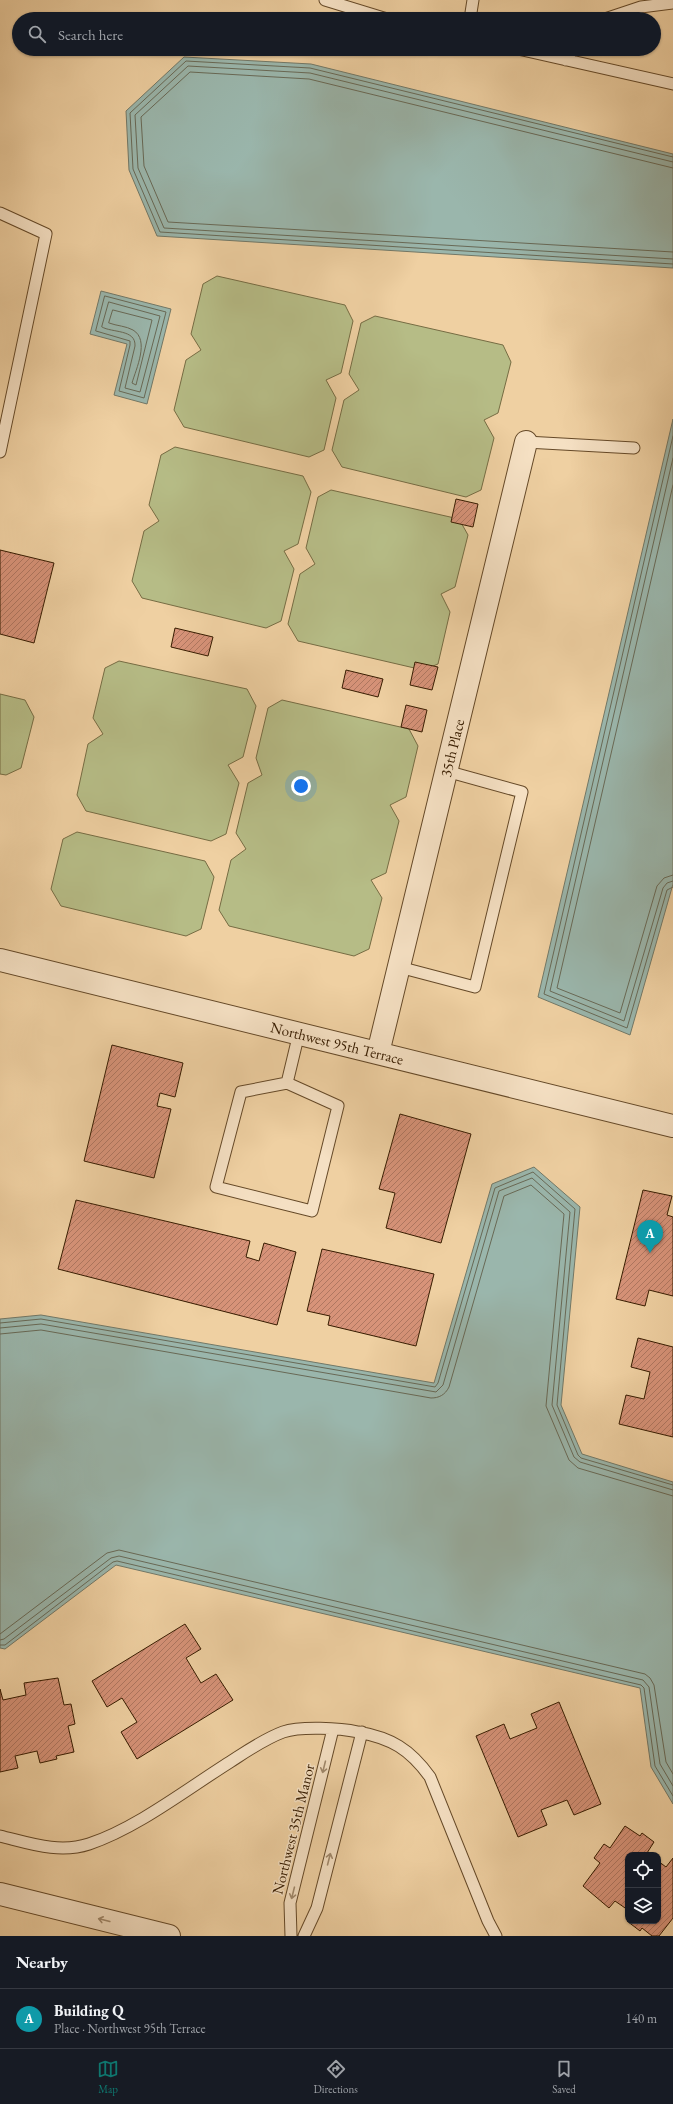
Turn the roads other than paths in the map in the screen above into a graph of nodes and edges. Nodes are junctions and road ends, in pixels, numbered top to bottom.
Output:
1 (325, 0) edge
2 (473, 0) edge
3 (673, 3) edge
4 (364, 12) edge
5 (471, 12) edge
6 (626, 12) edge
7 (549, 56) edge
8 (569, 56) edge
9 (566, 60) junction
10 (673, 84) edge
11 (0, 213) edge
12 (526, 442) joint
13 (634, 448) dead end
14 (0, 452) edge
15 (446, 771) junction
16 (0, 960) edge
17 (399, 967) junction
18 (299, 1033) junction
19 (378, 1053) junction
20 (287, 1083) junction
21 (673, 1126) edge
22 (333, 1729) junction
23 (362, 1732) junction
24 (0, 1836) edge
25 (0, 1894) edge
26 (170, 1936) edge
27 (290, 1936) edge
28 (304, 1936) edge
29 (496, 1936) edge

1 - 4 lane
2 - 5 lane
3 - 6 lane
7 - 9 lane
8 - 9 lane
9 - 10 lane
11 - 14 lane
12 - 13 lane
12 - 15 street, 35th Place
15 - 17 street, 35th Place
15 - 17 lane
16 - 18 street, Northwest 95th Terrace
17 - 19 street, 35th Place
18 - 19 street, Northwest 95th Terrace
18 - 20 lane
19 - 21 street, Northwest 95th Terrace
20 - 20 lane
22 - 23 lane
22 - 24 lane
22 -> 27 lane, Northwest 35th Manor
28 -> 23 lane
23 - 29 lane
26 -> 25 street

